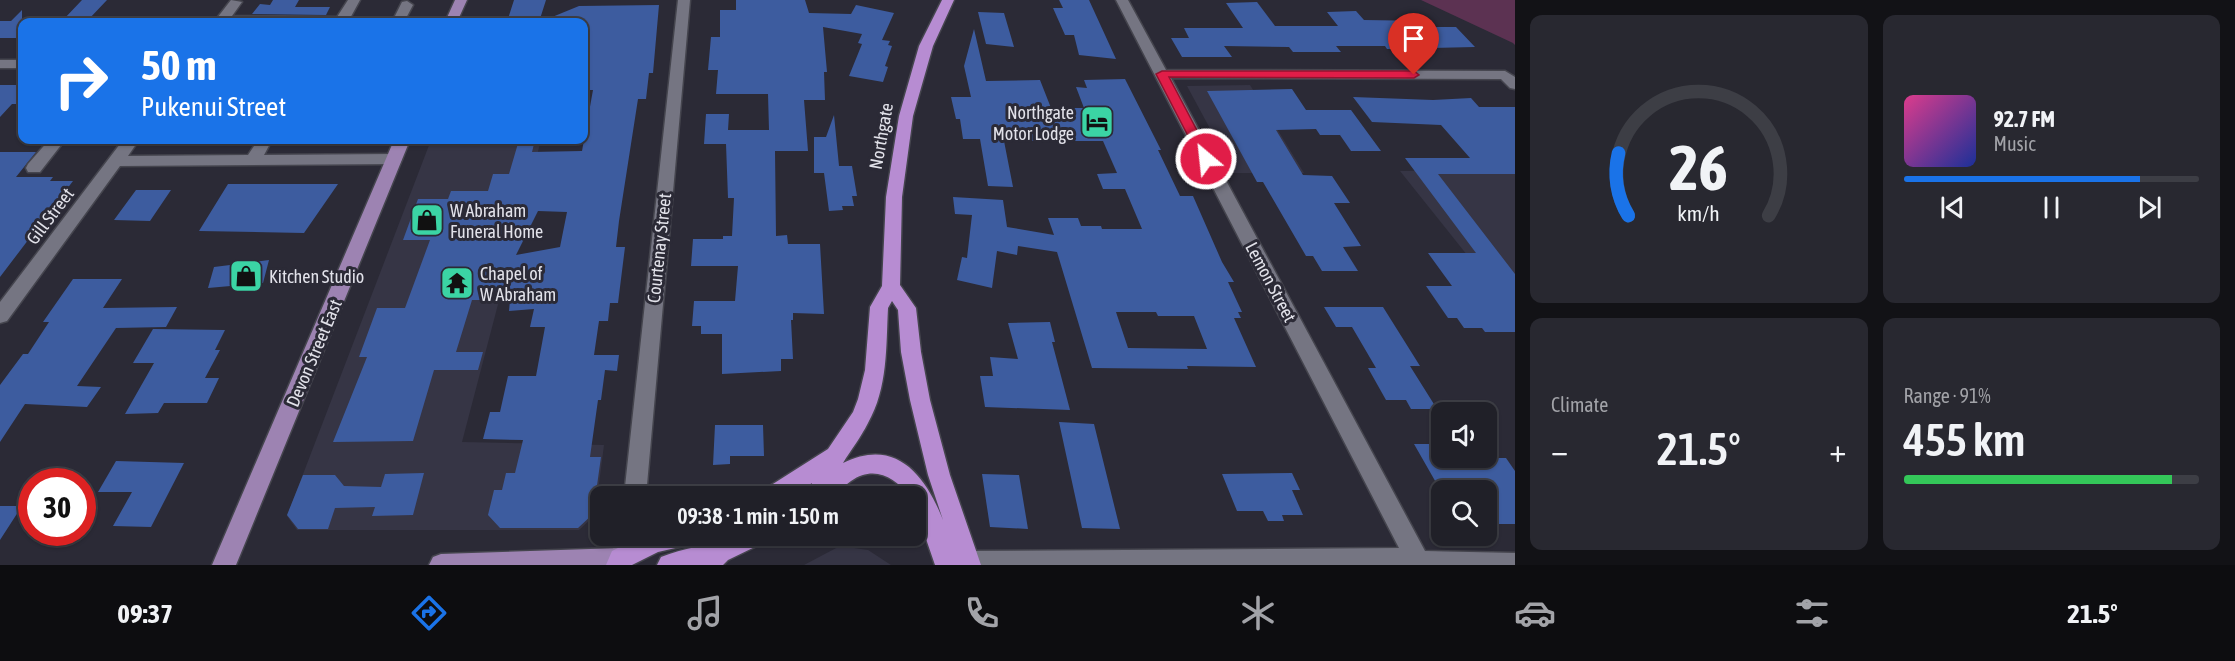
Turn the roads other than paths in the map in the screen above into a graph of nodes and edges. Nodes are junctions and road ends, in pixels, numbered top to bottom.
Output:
1 (354, 0) edge
2 (461, 0) edge
3 (684, 0) edge
4 (948, 0) edge
5 (1122, 0) edge
6 (236, 2) dead end
7 (407, 5) dead end
8 (223, 18) edge
9 (343, 18) edge
10 (400, 18) edge
11 (453, 18) edge
12 (0, 64) edge
13 (18, 64) edge
14 (1162, 74) junction
15 (1510, 80) edge
16 (54, 144) edge
17 (128, 144) edge
18 (263, 144) edge
19 (398, 149) edge
20 (253, 160) junction
21 (115, 161) junction
22 (34, 168) dead end
23 (891, 287) junction
24 (0, 316) edge
25 (835, 456) junction
26 (635, 486) edge
27 (788, 486) edge
28 (820, 486) edge
29 (829, 486) edge
30 (915, 486) edge
31 (926, 502) edge
32 (629, 546) edge
33 (648, 546) edge
34 (736, 546) edge
35 (713, 559) edge
36 (626, 563) edge
37 (1419, 563) edge
38 (962, 564) edge
39 (1515, 564) edge
40 (224, 565) edge
41 (441, 565) edge
42 (669, 565) edge

1 - 9 street
2 - 11 main road
3 - 26 street, Courtenay Street
4 - 23 highway, Northgate
5 - 14 street, Lemon Street
6 - 8 street
7 - 10 street
12 - 13 street
14 - 15 street
14 - 37 street, Lemon Street
16 - 22 street
17 - 21 street, Gill Street
18 - 20 street
19 - 20 street
19 - 40 main road, Devon Street East
20 - 21 street
21 - 24 street, Gill Street
23 - 25 highway, Northgate
23 - 38 highway
25 - 27 highway
25 - 28 highway, Northgate
29 - 30 highway
31 - 38 highway
32 - 36 street
33 - 36 highway
34 - 35 highway
35 - 42 highway
36 - 41 main road
37 - 38 street
37 - 39 street

